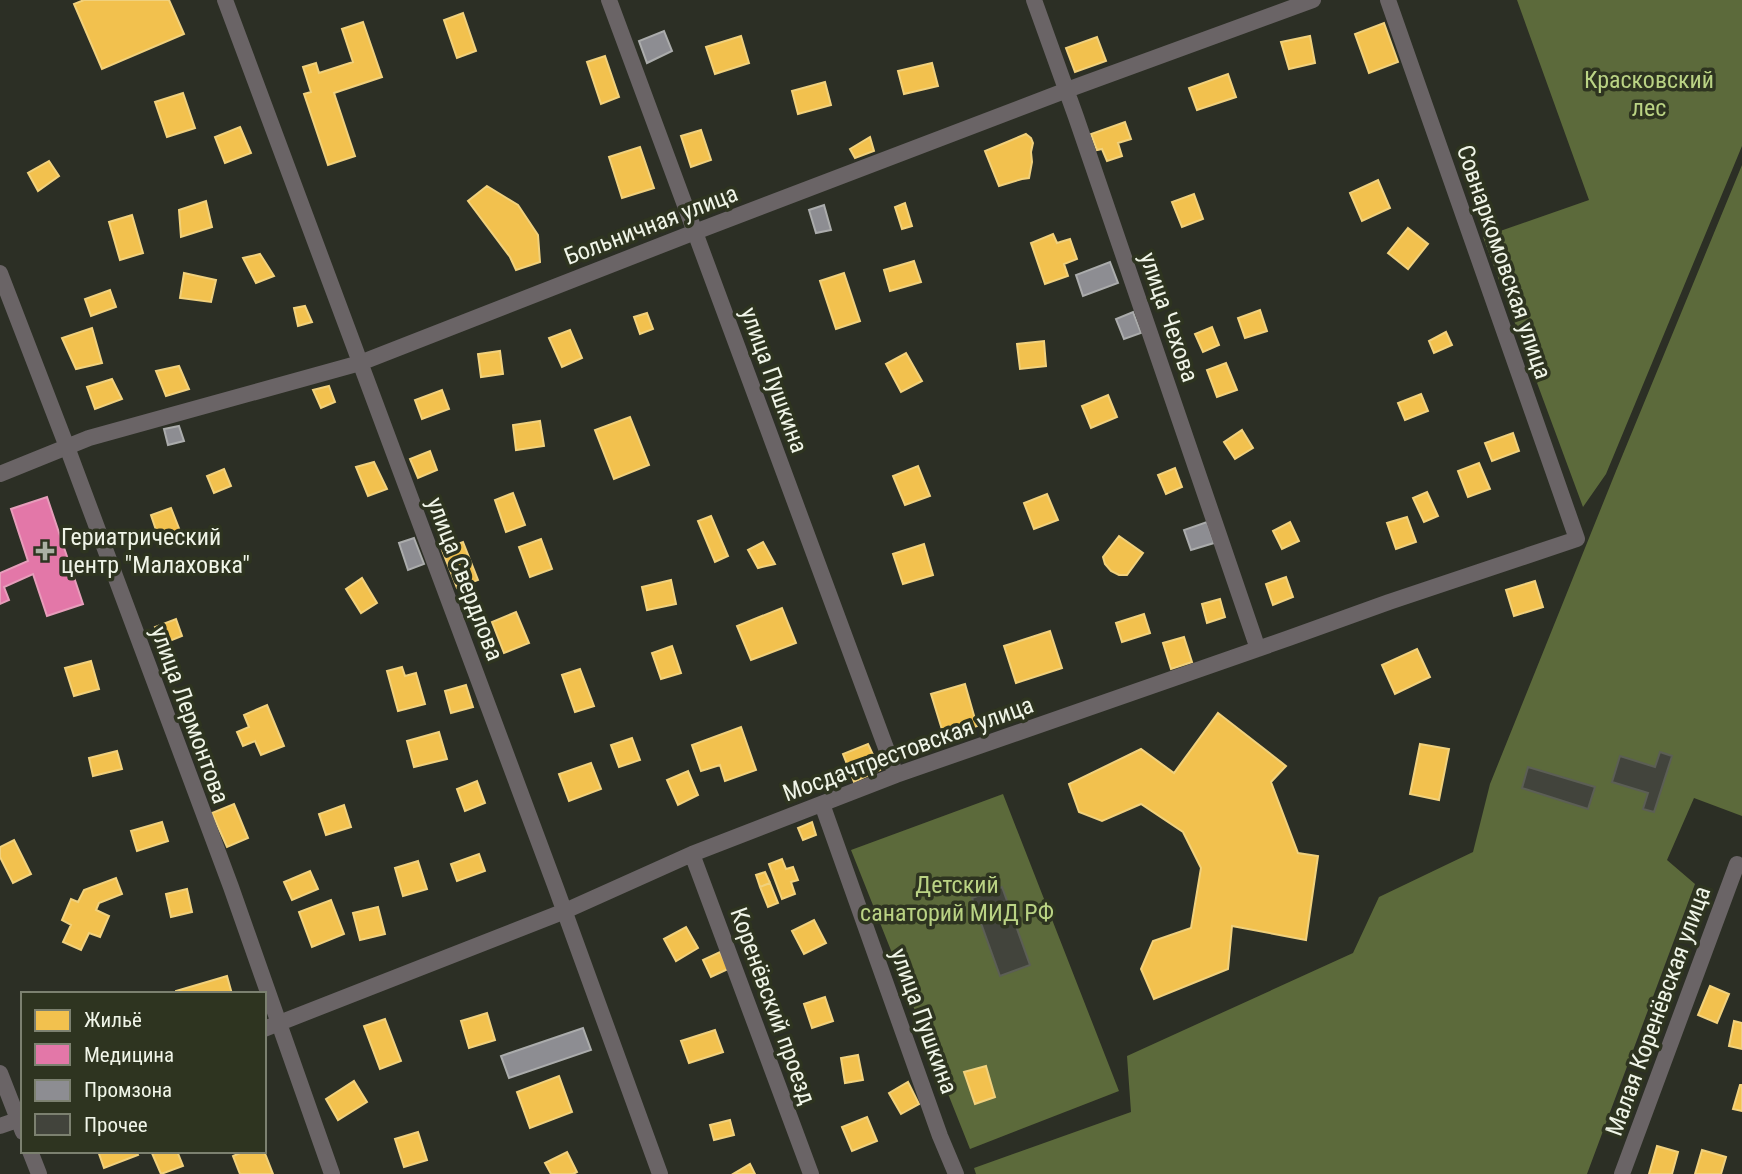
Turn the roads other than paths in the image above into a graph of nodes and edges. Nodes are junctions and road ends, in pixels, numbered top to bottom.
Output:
1 (225, 0) edge
2 (609, 0) edge
3 (1034, 0) edge
4 (1313, 0) edge
5 (1388, 0) edge
6 (1067, 90) junction
7 (695, 232) junction
8 (0, 273) edge
9 (360, 363) junction
10 (67, 447) junction
11 (0, 474) edge
12 (1577, 540) joint
13 (1258, 649) junction
14 (896, 775) junction
15 (822, 804) junction
16 (692, 854) junction
17 (1737, 864) dead end
18 (565, 911) junction
19 (261, 992) edge
20 (266, 1010) edge
21 (271, 1027) edge
22 (0, 1073) edge
23 (21, 1123) edge
24 (0, 1126) edge
25 (31, 1153) edge
26 (39, 1174) edge
27 (332, 1174) edge
28 (660, 1174) edge
29 (811, 1174) edge
30 (956, 1174) edge
31 (1622, 1174) edge

1 - 9 street, улица Свердлова
2 - 7 street, улица Пушкина
3 - 6 street, улица Чехова
4 - 6 street, Больничная улица
5 - 12 street, Совнаркомовская улица
6 - 7 street, Больничная улица
6 - 13 street, улица Чехова
7 - 9 street, Больничная улица
7 - 14 street, улица Пушкина
8 - 10 street, улица Лермонтова
9 - 10 street, Больничная улица
9 - 18 street, улица Свердлова
10 - 11 street, Больничная улица
10 - 19 street, улица Лермонтова
12 - 13 street, Мосдачтрестовская улица
13 - 14 street, Мосдачтрестовская улица
14 - 15 street, Мосдачтрестовская улица
15 - 16 street, Мосдачтрестовская улица
15 - 30 street, улица Пушкина
16 - 18 street, Мосдачтрестовская улица
16 - 29 street, Коренёвский проезд
17 - 31 street, Малая Коренёвская улица
18 - 21 street, Мосдачтрестовская улица
18 - 28 street, улица Свердлова
20 - 21 street, улица Лермонтова
21 - 27 street, улица Лермонтова
22 - 23 street
23 - 24 street
25 - 26 street

